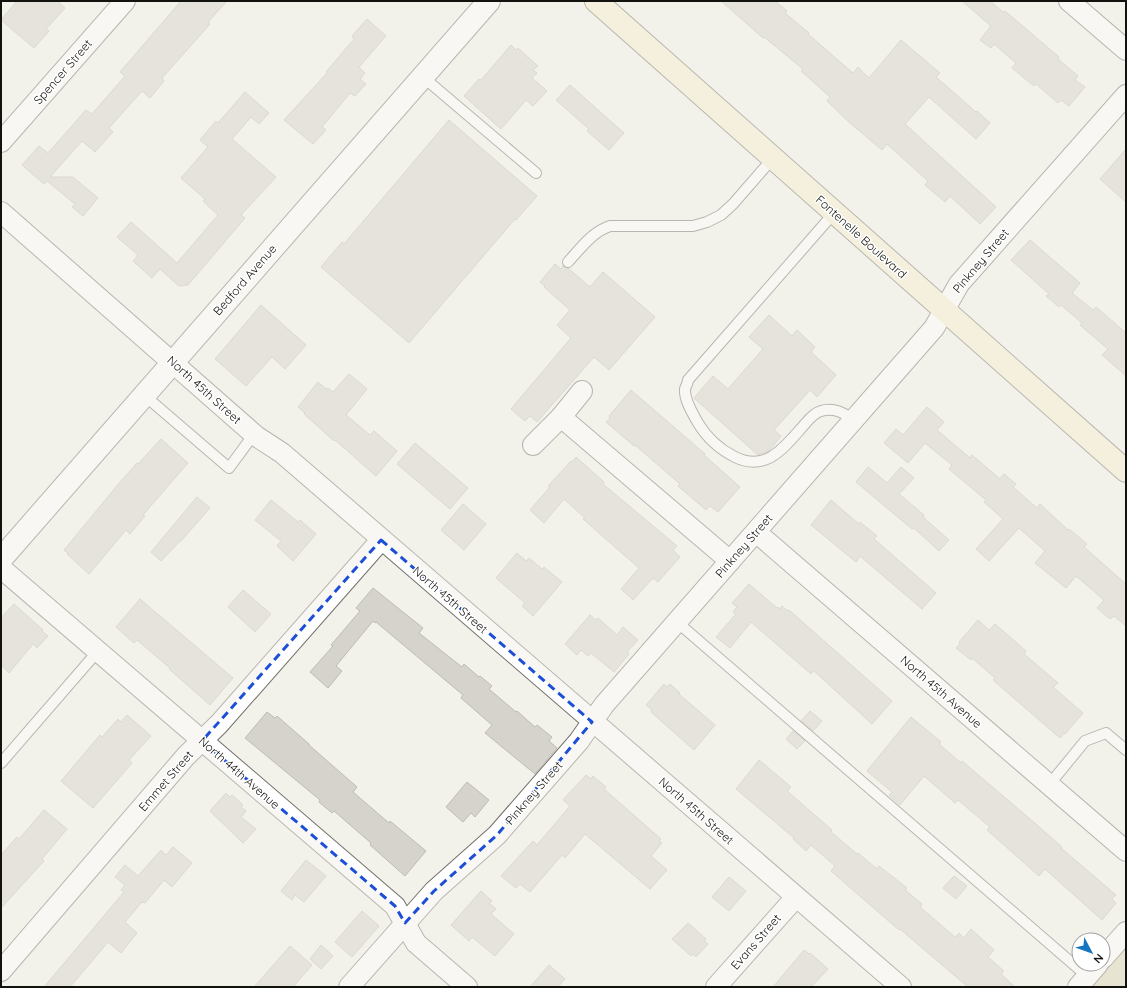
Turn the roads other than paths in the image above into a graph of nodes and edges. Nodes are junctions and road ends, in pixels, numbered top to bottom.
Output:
1 (125, 1) edge
2 (489, 1) edge
3 (596, 1) edge
4 (1069, 1) edge
5 (1126, 50) edge
6 (423, 77) junction
7 (1126, 95) edge
8 (1, 142) edge
9 (773, 158) junction
10 (536, 173) dead end
11 (1, 212) edge
12 (834, 213) junction
13 (568, 262) dead end
14 (944, 311) junction
15 (173, 362) junction
16 (582, 391) dead end
17 (144, 395) junction
18 (561, 416) junction
19 (854, 420) junction
20 (254, 434) junction
21 (533, 445) dead end
22 (1126, 471) edge
23 (756, 532) junction
24 (381, 540) junction
25 (1, 559) edge
26 (730, 561) junction
27 (1, 568) edge
28 (677, 622) junction
29 (98, 651) junction
30 (592, 722) junction
31 (202, 741) junction
32 (1126, 750) edge
33 (1, 763) edge
34 (1049, 785) junction
35 (1126, 851) edge
36 (796, 897) junction
37 (405, 923) junction
38 (1126, 932) edge
39 (1111, 949) edge
40 (1, 971) edge
41 (1088, 976) edge
42 (349, 987) edge
43 (467, 987) edge
44 (716, 987) edge
45 (901, 987) edge

1 - 8 street, Spencer Street
2 - 6 street, Bedford Avenue
3 - 9 main road, Fontenelle Boulevard
4 - 5 street
6 - 10 lane
6 - 15 street, Bedford Avenue
7 - 14 street, Pinkney Street
9 - 12 main road, Fontenelle Boulevard
9 - 13 lane
11 - 15 street, North 45th Street
12 - 14 main road, Fontenelle Boulevard
12 - 19 lane
14 - 19 street, Pinkney Street
14 - 22 main road, Fontenelle Boulevard
15 - 17 street, Bedford Avenue
15 - 20 street, North 45th Street
16 - 18 street
17 - 20 lane
17 - 25 street, Bedford Avenue
18 - 21 street
18 - 26 street
19 - 23 street, Pinkney Street
20 - 24 street, North 45th Street
23 - 26 street, Pinkney Street
23 - 34 street, North 45th Avenue
24 - 30 street, North 45th Street
24 - 31 street, Emmet Street
26 - 28 street, Pinkney Street
27 - 29 street, North 44th Avenue
28 - 30 street, Pinkney Street
28 - 41 lane
29 - 31 street, North 44th Avenue
29 - 33 lane
30 - 36 street, North 45th Street
30 - 37 street, Pinkney Street
31 - 37 street, North 44th Avenue
31 - 40 street, Emmet Street
32 - 34 lane
34 - 35 street, North 45th Avenue
36 - 44 street, Evans Street
36 - 45 street, North 45th Street
37 - 42 street, Pinkney Street
37 - 43 street, North 44th Avenue
38 - 39 street

